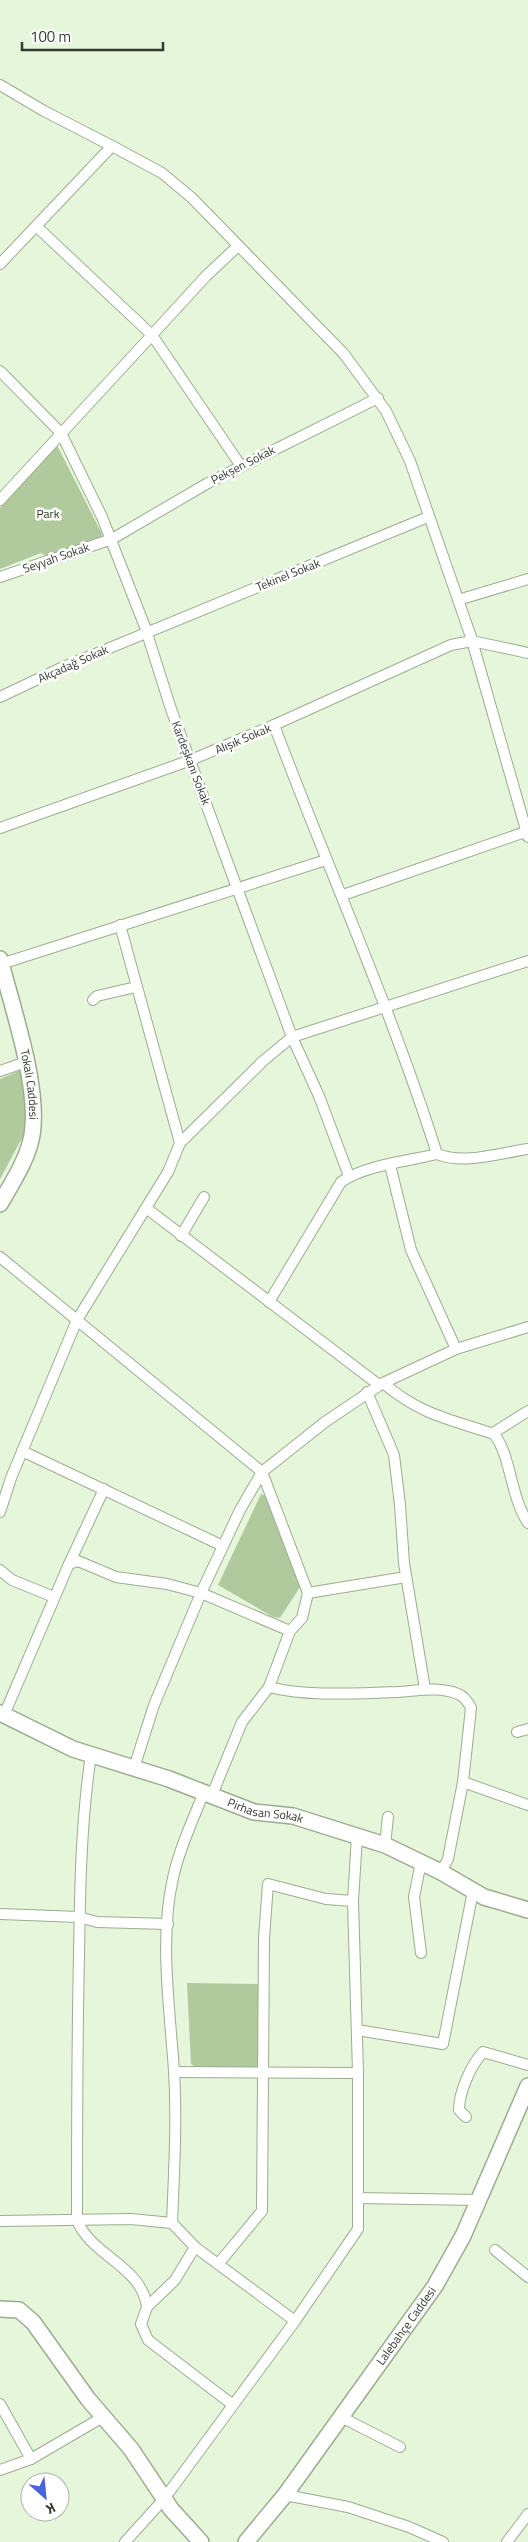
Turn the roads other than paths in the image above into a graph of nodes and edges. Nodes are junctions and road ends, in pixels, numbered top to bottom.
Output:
1 (0, 85) edge
2 (112, 146) junction
3 (36, 226) junction
4 (238, 246) junction
5 (0, 264) edge
6 (152, 335) junction
7 (0, 371) edge
8 (378, 398) junction
9 (61, 433) junction
10 (240, 466) junction
11 (0, 500) edge
12 (428, 517) junction
13 (112, 539) junction
14 (0, 578) edge
15 (528, 579) edge
16 (458, 600) junction
17 (146, 632) junction
18 (472, 641) junction
19 (528, 653) edge
20 (0, 697) edge
21 (274, 725) junction
22 (191, 760) junction
23 (0, 828) edge
24 (528, 833) edge
25 (326, 860) junction
26 (237, 888) junction
27 (343, 895) junction
28 (120, 925) junction
29 (528, 960) edge
30 (1, 962) edge
31 (136, 987) junction
32 (93, 1000) dead end
33 (385, 1007) junction
34 (292, 1037) junction
35 (26, 1062) junction
36 (0, 1071) edge
37 (180, 1143) junction
38 (528, 1149) edge
39 (437, 1154) junction
40 (390, 1165) junction
41 (349, 1176) junction
42 (204, 1198) dead end
43 (0, 1204) edge
44 (146, 1208) junction
45 (181, 1236) junction
46 (0, 1257) edge
47 (269, 1302) junction
48 (77, 1320) junction
49 (528, 1327) edge
50 (456, 1349) junction
51 (381, 1384) junction
52 (367, 1392) junction
53 (528, 1411) edge
54 (493, 1434) junction
55 (22, 1451) junction
56 (262, 1472) junction
57 (104, 1489) junction
58 (0, 1512) edge
59 (528, 1523) edge
60 (223, 1546) junction
61 (69, 1564) junction
62 (0, 1570) edge
63 (406, 1577) junction
64 (201, 1593) junction
65 (308, 1594) junction
66 (54, 1597) junction
67 (290, 1631) junction
68 (270, 1687) junction
69 (425, 1689) junction
70 (2, 1714) edge
71 (528, 1729) edge
72 (517, 1732) dead end
73 (91, 1755) junction
74 (134, 1768) junction
75 (463, 1782) junction
76 (208, 1794) junction
77 (528, 1805) edge
78 (388, 1816) dead end
79 (357, 1836) junction
80 (386, 1845) junction
81 (421, 1862) junction
82 (441, 1872) junction
83 (473, 1891) junction
84 (353, 1901) junction
85 (528, 1910) edge
86 (0, 1914) edge
87 (79, 1917) junction
88 (168, 1924) junction
89 (421, 1954) dead end
90 (357, 2030) junction
91 (528, 2065) edge
92 (174, 2072) junction
93 (264, 2073) junction
94 (358, 2073) junction
95 (528, 2086) edge
96 (466, 2117) dead end
97 (358, 2198) junction
98 (478, 2200) junction
99 (77, 2220) junction
100 (0, 2221) edge
101 (172, 2223) junction
102 (195, 2247) junction
103 (495, 2250) dead end
104 (219, 2263) junction
105 (528, 2277) edge
106 (147, 2307) junction
107 (0, 2309) edge
108 (295, 2321) junction
109 (0, 2404) edge
110 (233, 2404) junction
111 (103, 2417) junction
112 (340, 2417) junction
113 (400, 2447) dead end
114 (31, 2460) junction
115 (0, 2470) edge
116 (285, 2495) junction
117 (164, 2498) junction
118 (528, 2514) edge
119 (125, 2542) edge
120 (201, 2542) edge
121 (246, 2542) edge
122 (443, 2542) edge
123 (506, 2542) edge

1 - 2 street
2 - 3 street
2 - 4 street
3 - 5 street
3 - 6 street
4 - 6 street
4 - 8 street
6 - 9 street
6 - 10 street
7 - 9 street, Kardeşkanı Sokak
8 - 10 street, Pekşen Sokak
8 - 12 street
9 - 11 street
9 - 13 street, Kardeşkanı Sokak
10 - 13 street, Pekşen Sokak
12 - 16 street
12 - 17 street, Tekinel Sokak
13 - 14 street, Seyyah Sokak
13 - 17 street, Kardeşkanı Sokak
15 - 16 street
16 - 18 street
17 - 20 street, Akçadağ Sokak
17 - 22 street, Kardeşkanı Sokak
18 - 19 street
18 - 21 street, Alışık Sokak
18 - 24 street
21 - 22 street, Alışık Sokak
21 - 25 street
22 - 23 street, Alışık Sokak
22 - 26 street, Kardeşkanı Sokak
24 - 27 street
25 - 26 street
25 - 27 street
26 - 28 street
26 - 34 street, Kardeşkanı Sokak
27 - 33 street
28 - 30 street
28 - 31 street
29 - 33 street
30 - 35 street, Tokalı Caddesi
31 - 32 street
31 - 37 street
33 - 34 street
33 - 39 street
34 - 37 street
34 - 41 street, Kardeşkanı Sokak
35 - 36 street
35 - 43 street, Tokalı Caddesi
37 - 44 street
38 - 39 street
39 - 40 street
40 - 41 street
40 - 50 street
41 - 47 street
42 - 45 street
44 - 45 street
44 - 48 street
45 - 47 street
46 - 48 street
47 - 51 street
48 - 55 street
48 - 56 street
49 - 50 street
50 - 51 street
51 - 52 street
51 - 54 street
52 - 56 street
52 - 63 street
53 - 54 street
54 - 59 street
55 - 57 street
55 - 58 street
56 - 60 street
56 - 65 street
57 - 60 street
57 - 61 street
60 - 64 street
61 - 64 street
61 - 66 street
62 - 66 street
63 - 65 street
63 - 69 street
64 - 67 street
64 - 74 street
65 - 67 street
66 - 70 street
67 - 68 street
68 - 69 street
68 - 76 street
69 - 75 street
70 - 73 street, Pirhasan Sokak
71 - 72 street
73 - 74 street, Pirhasan Sokak
73 - 87 street
74 - 76 street, Pirhasan Sokak
75 - 77 street
75 - 82 street
76 - 79 street, Pirhasan Sokak
76 - 88 street
78 - 80 street
79 - 80 street, Pirhasan Sokak
79 - 84 street
80 - 81 street, Pirhasan Sokak
81 - 82 street, Pirhasan Sokak
81 - 89 street
82 - 83 street, Pirhasan Sokak
83 - 85 street, Pirhasan Sokak
83 - 90 street
84 - 90 street
84 - 93 street
86 - 87 street
87 - 88 street
87 - 99 street
88 - 92 street
90 - 94 street
91 - 96 street
92 - 93 street
92 - 101 street
93 - 94 street
93 - 104 street
94 - 97 street
95 - 98 street, Lalebahçe Caddesi
97 - 98 street
97 - 108 street
98 - 112 street, Lalebahçe Caddesi
99 - 100 street
99 - 101 street
99 - 106 street
101 - 102 street
102 - 104 street
102 - 106 street
103 - 105 street
104 - 108 street
106 - 110 street
107 - 111 street
108 - 110 street
109 - 114 street
110 - 117 street
111 - 114 street
111 - 117 street
112 - 113 street
112 - 116 street, Lalebahçe Caddesi
114 - 115 street
116 - 121 street, Lalebahçe Caddesi
116 - 122 street
117 - 119 street
117 - 120 street
118 - 123 street

